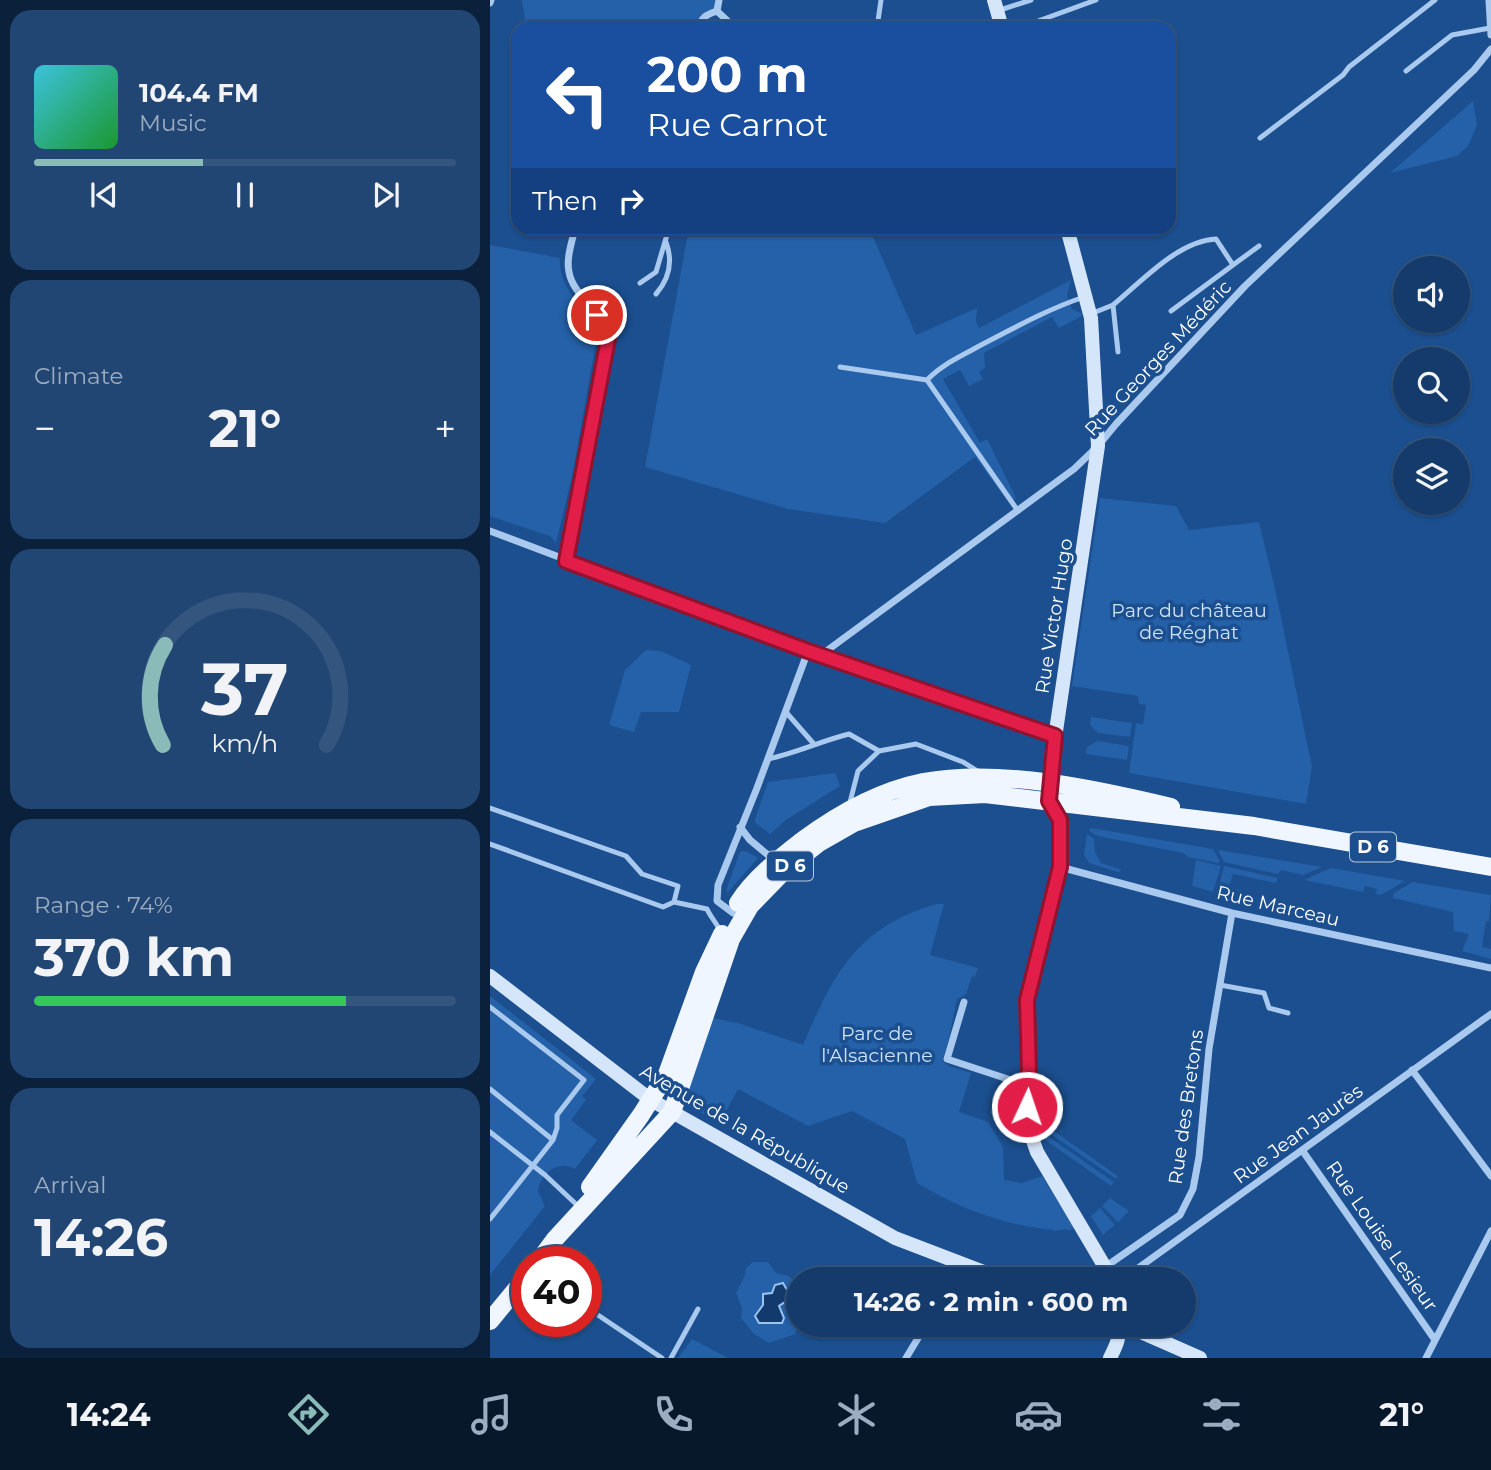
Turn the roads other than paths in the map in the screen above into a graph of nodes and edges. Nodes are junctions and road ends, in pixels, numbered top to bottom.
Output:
1 (719, 0) edge
2 (881, 0) edge
3 (1031, 0) edge
4 (1096, 0) edge
5 (1435, 0) edge
6 (1489, 0) edge
7 (996, 6) edge
8 (717, 11) junction
9 (701, 21) edge
10 (728, 21) edge
11 (878, 21) edge
12 (1038, 21) edge
13 (1490, 32) edge
14 (1491, 49) edge
15 (1406, 71) dead end
16 (1260, 138) dead end
17 (573, 235) edge
18 (668, 235) edge
19 (1069, 235) edge
20 (666, 242) junction
21 (1259, 246) dead end
22 (1233, 265) junction
23 (640, 283) dead end
24 (656, 294) dead end
25 (1085, 297) junction
26 (1113, 305) junction
27 (1171, 311) dead end
28 (1090, 313) junction
29 (1118, 352) dead end
30 (840, 367) dead end
31 (927, 380) junction
32 (1098, 446) junction
33 (1018, 511) junction
34 (490, 530) edge
35 (566, 561) junction
36 (808, 651) junction
37 (819, 654) junction
38 (785, 710) junction
39 (1055, 736) junction
40 (813, 743) junction
41 (879, 751) junction
42 (768, 759) junction
43 (988, 777) junction
44 (1049, 792) junction
45 (490, 808) edge
46 (847, 811) junction
47 (740, 827) junction
48 (490, 844) edge
49 (781, 865) junction
50 (1060, 867) junction
51 (1491, 867) edge
52 (674, 902) junction
53 (726, 909) junction
54 (1232, 913) junction
55 (721, 937) junction
56 (1491, 968) edge
57 (490, 976) edge
58 (1220, 985) junction
59 (964, 1002) dead end
60 (490, 1006) edge
61 (1288, 1013) dead end
62 (1491, 1014) edge
63 (1412, 1070) junction
64 (1026, 1084) junction
65 (490, 1089) edge
66 (651, 1100) junction
67 (672, 1112) junction
68 (490, 1132) edge
69 (553, 1140) junction
70 (1302, 1150) junction
71 (533, 1166) junction
72 (1491, 1176) edge
73 (577, 1205) junction
74 (490, 1219) edge
75 (1491, 1231) edge
76 (555, 1239) junction
77 (550, 1246) edge
78 (962, 1265) joint
79 (968, 1267) edge
80 (1104, 1267) edge
81 (1115, 1267) edge
82 (1140, 1267) edge
83 (511, 1295) edge
84 (698, 1309) dead end
85 (602, 1318) edge
86 (490, 1321) edge
87 (919, 1337) edge
88 (1118, 1337) edge
89 (1152, 1337) edge
90 (1435, 1340) junction
91 (662, 1358) edge
92 (671, 1358) edge
93 (906, 1358) edge
94 (1110, 1358) edge
95 (1200, 1358) edge
96 (1426, 1358) edge

1 - 8 street
2 - 11 lane
3 - 7 lane
4 - 12 lane
5 - 16 lane
6 - 13 street
8 - 9 street
8 - 10 street
13 - 15 lane
14 - 32 street, Rue Georges Médéric
17 - 35 street
18 - 20 lane
19 - 25 street, Rue Victor Hugo
20 - 23 lane
20 - 24 lane
21 - 22 lane
22 - 26 lane
22 - 27 lane
25 - 28 street, Rue Victor Hugo
25 - 31 lane
26 - 28 lane
26 - 29 lane
28 - 32 street, Rue Victor Hugo
30 - 31 lane
31 - 33 lane
32 - 33 street, Rue Georges Médéric
32 - 39 street, Rue Victor Hugo
33 - 37 street, Rue Georges Médéric
34 - 35 street
35 - 36 street
36 - 37 street
36 - 38 street
37 - 39 street
38 - 40 lane
38 - 42 street
39 - 44 street, Rue Victor Hugo
40 - 41 lane
40 - 42 lane
41 - 43 lane
41 - 46 lane
42 - 47 street
43 - 44 main road, D 6
43 - 46 main road, D 6
44 - 49 main road, D 6
44 - 50 street, Rue Victor Hugo
44 - 51 main road, D 6
45 - 52 lane
46 - 49 main road, D 6
47 - 49 street
47 - 53 street
48 - 52 lane
49 - 53 main road, D 6
49 - 67 main road, D 6
50 - 54 street, Rue Marceau
50 - 64 street, Rue Victor Hugo
52 - 55 lane
53 - 55 main road, D 6
54 - 56 street, Rue Marceau
54 - 58 street, Rue des Bretons
55 - 66 main road, D 6
57 - 66 street, Avenue de la République
58 - 61 lane
58 - 81 street, Rue des Bretons
59 - 64 street
60 - 69 lane
62 - 63 street, Rue Jean Jaurès
63 - 70 street, Rue Jean Jaurès
63 - 72 street
64 - 80 street, Rue Victor Hugo
65 - 69 lane
66 - 67 street, Avenue de la République
66 - 73 main road, D 6
67 - 76 main road, D 6
67 - 78 street, Avenue de la République
68 - 71 lane
69 - 71 lane
70 - 82 street, Rue Jean Jaurès
70 - 90 street, Rue Louise Lesieur
71 - 73 lane
71 - 74 lane
73 - 76 main road, D 6
75 - 90 street
76 - 77 main road, D 6
78 - 79 street, Avenue de la République
83 - 86 main road
84 - 92 lane
85 - 91 lane
87 - 93 street
88 - 94 street
89 - 95 street
90 - 96 street

